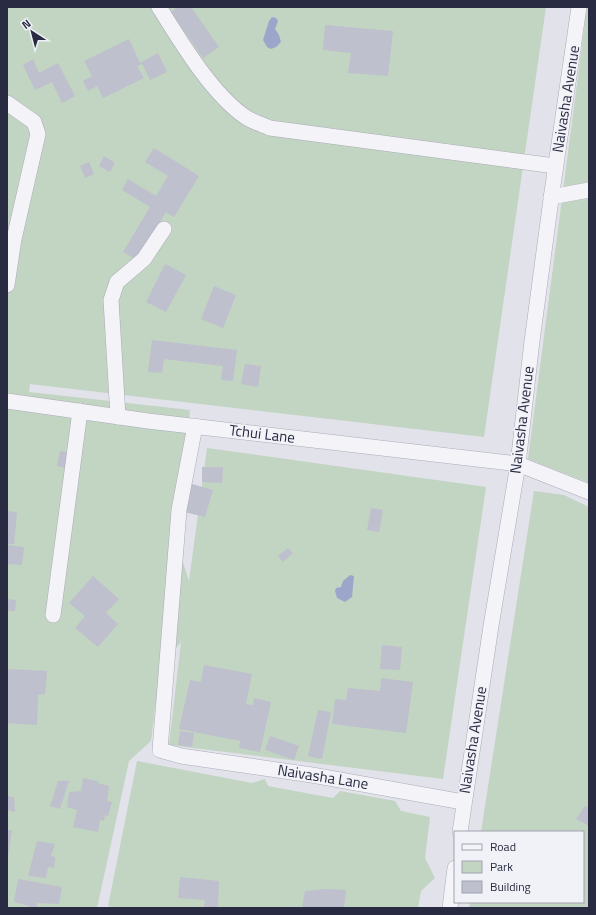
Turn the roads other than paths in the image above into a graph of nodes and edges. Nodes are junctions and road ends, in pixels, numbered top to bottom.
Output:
1 (159, 7) edge
2 (579, 7) edge
3 (7, 103) edge
4 (556, 166) junction
5 (589, 190) edge
6 (551, 197) junction
7 (164, 229) dead end
8 (7, 285) edge
9 (7, 401) edge
10 (80, 411) junction
11 (118, 416) junction
12 (195, 426) junction
13 (518, 464) junction
14 (589, 492) edge
15 (53, 614) dead end
16 (463, 802) junction
17 (460, 831) edge
18 (454, 876) edge
19 (450, 908) edge

1 - 4 street
2 - 4 street, Naivasha Avenue
3 - 8 street
4 - 6 street, Naivasha Avenue
5 - 6 street
6 - 13 street, Naivasha Avenue
7 - 11 street
9 - 10 street, Tchui Lane
10 - 11 street, Tchui Lane
10 - 15 street
11 - 12 street, Tchui Lane
12 - 13 street, Tchui Lane
12 - 16 street, Naivasha Lane
13 - 14 street, Tchui Lane
13 - 16 street, Naivasha Avenue
16 - 17 street, Naivasha Avenue
18 - 19 street

